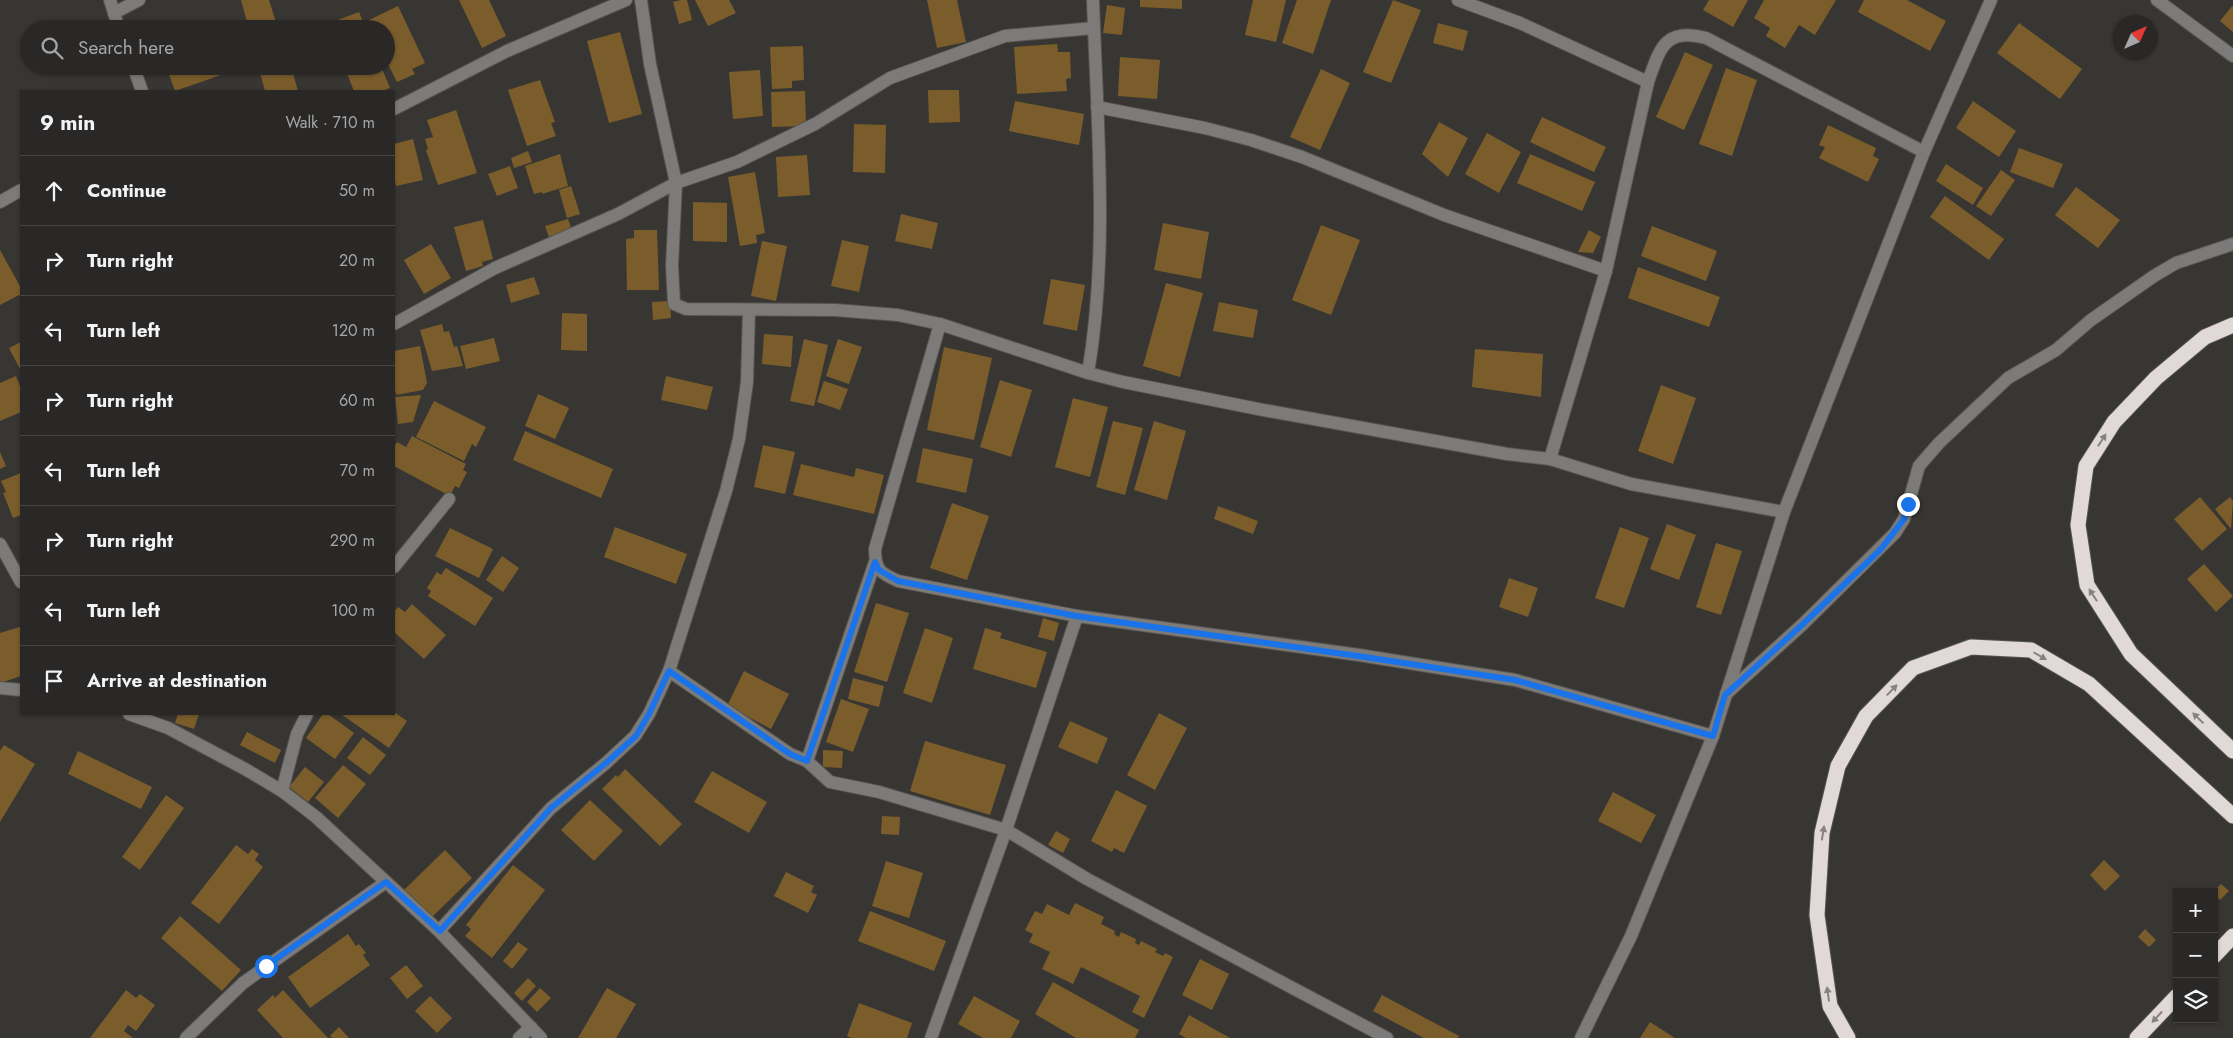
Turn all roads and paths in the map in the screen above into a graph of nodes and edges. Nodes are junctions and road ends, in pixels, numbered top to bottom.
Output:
1 (110, 0) edge
2 (139, 0) edge
3 (626, 0) edge
4 (641, 0) edge
5 (1093, 0) edge
6 (1458, 0) edge
7 (1991, 0) edge
8 (2157, 0) edge
9 (114, 14) junction
10 (116, 20) edge
11 (1094, 28) junction
12 (2233, 56) edge
13 (136, 75) edge
14 (1648, 82) junction
15 (142, 90) edge
16 (1096, 107) junction
17 (395, 109) edge
18 (1924, 152) junction
19 (676, 182) junction
20 (20, 191) edge
21 (0, 202) edge
22 (2233, 244) edge
23 (1606, 271) junction
24 (749, 310) junction
25 (395, 323) edge
26 (940, 324) junction
27 (2233, 325) edge
28 (1088, 373) junction
29 (1550, 459) junction
30 (449, 499) dead end
31 (1784, 512) junction
32 (0, 544) edge
33 (875, 562) junction
34 (395, 566) edge
35 (20, 580) edge
36 (1076, 616) junction
37 (669, 671) junction
38 (0, 688) edge
39 (20, 690) edge
40 (1725, 695) junction
41 (132, 715) edge
42 (307, 715) edge
43 (1713, 736) junction
44 (2233, 751) edge
45 (807, 761) junction
46 (282, 792) junction
47 (2233, 816) edge
48 (1006, 830) junction
49 (386, 882) junction
50 (440, 931) junction
51 (2233, 936) edge
52 (2218, 952) edge
53 (2173, 1000) edge
54 (531, 1027) junction
55 (186, 1038) edge
56 (519, 1038) edge
57 (542, 1038) edge
58 (932, 1038) edge
59 (1387, 1038) edge
60 (1581, 1038) edge
61 (1848, 1038) edge
62 (2137, 1038) edge

1 - 9 street
2 - 9 street
3 - 17 street
4 - 19 street
5 - 11 street
6 - 14 street
7 - 18 street
8 - 12 street
9 - 10 street
11 - 16 street
11 - 19 street
13 - 15 street
14 - 18 street
14 - 23 street
16 - 23 street
16 - 28 street
18 - 31 street
19 - 24 street
19 - 25 street
20 - 21 street
22 - 40 street
23 - 29 street
24 - 26 street
24 - 37 street
26 - 28 street
26 - 33 street
44 -> 27 highway
28 - 29 street
29 - 31 street
30 - 34 street
31 - 40 street
32 - 35 street
33 - 36 street
33 - 45 street
36 - 43 street
36 - 48 street
37 - 45 street
37 - 50 street
38 - 39 street
40 - 43 street
41 - 46 street
42 - 46 street
43 - 60 street
45 - 48 street
46 - 49 street
61 -> 47 highway
48 - 58 street
48 - 59 street
49 - 50 street
49 - 55 street
50 - 54 street
51 - 52 highway
53 -> 62 highway
54 - 56 street
54 - 57 street

